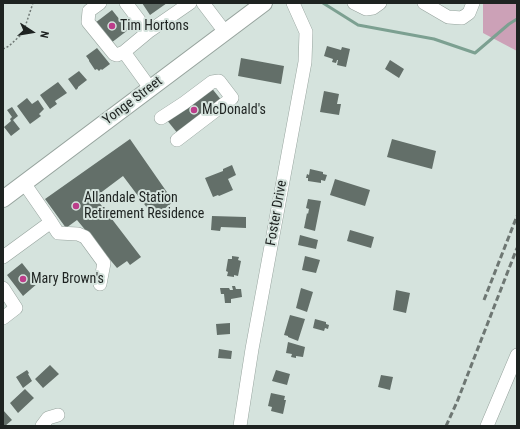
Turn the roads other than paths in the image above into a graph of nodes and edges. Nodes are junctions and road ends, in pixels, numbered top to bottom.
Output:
1 (100, 3) edge
2 (126, 3) edge
3 (190, 3) edge
4 (203, 3) edge
5 (264, 3) edge
6 (293, 3) edge
7 (354, 3) edge
8 (380, 3) edge
9 (424, 3) edge
10 (473, 3) edge
11 (148, 32) junction
12 (225, 32) junction
13 (124, 52) junction
14 (150, 88) junction
15 (161, 118) dead end
16 (177, 140) dead end
17 (24, 183) junction
18 (3, 200) edge
19 (51, 222) junction
20 (3, 257) edge
21 (100, 284) dead end
22 (3, 288) edge
23 (3, 318) edge
24 (517, 355) edge
25 (58, 414) dead end
26 (42, 426) edge
27 (240, 426) edge
28 (487, 426) edge

1 - 13 street
2 - 11 street
3 - 11 street
4 - 12 street
5 - 12 main road, Yonge Street
6 - 27 street, Foster Drive
7 - 8 street
9 - 10 street
11 - 13 street
12 - 14 main road, Yonge Street
13 - 14 street
14 - 17 main road, Yonge Street
15 - 16 street
17 - 18 main road, Yonge Street
17 - 19 street
19 - 20 street
19 - 21 street
22 - 23 street
24 - 28 street
25 - 26 street

